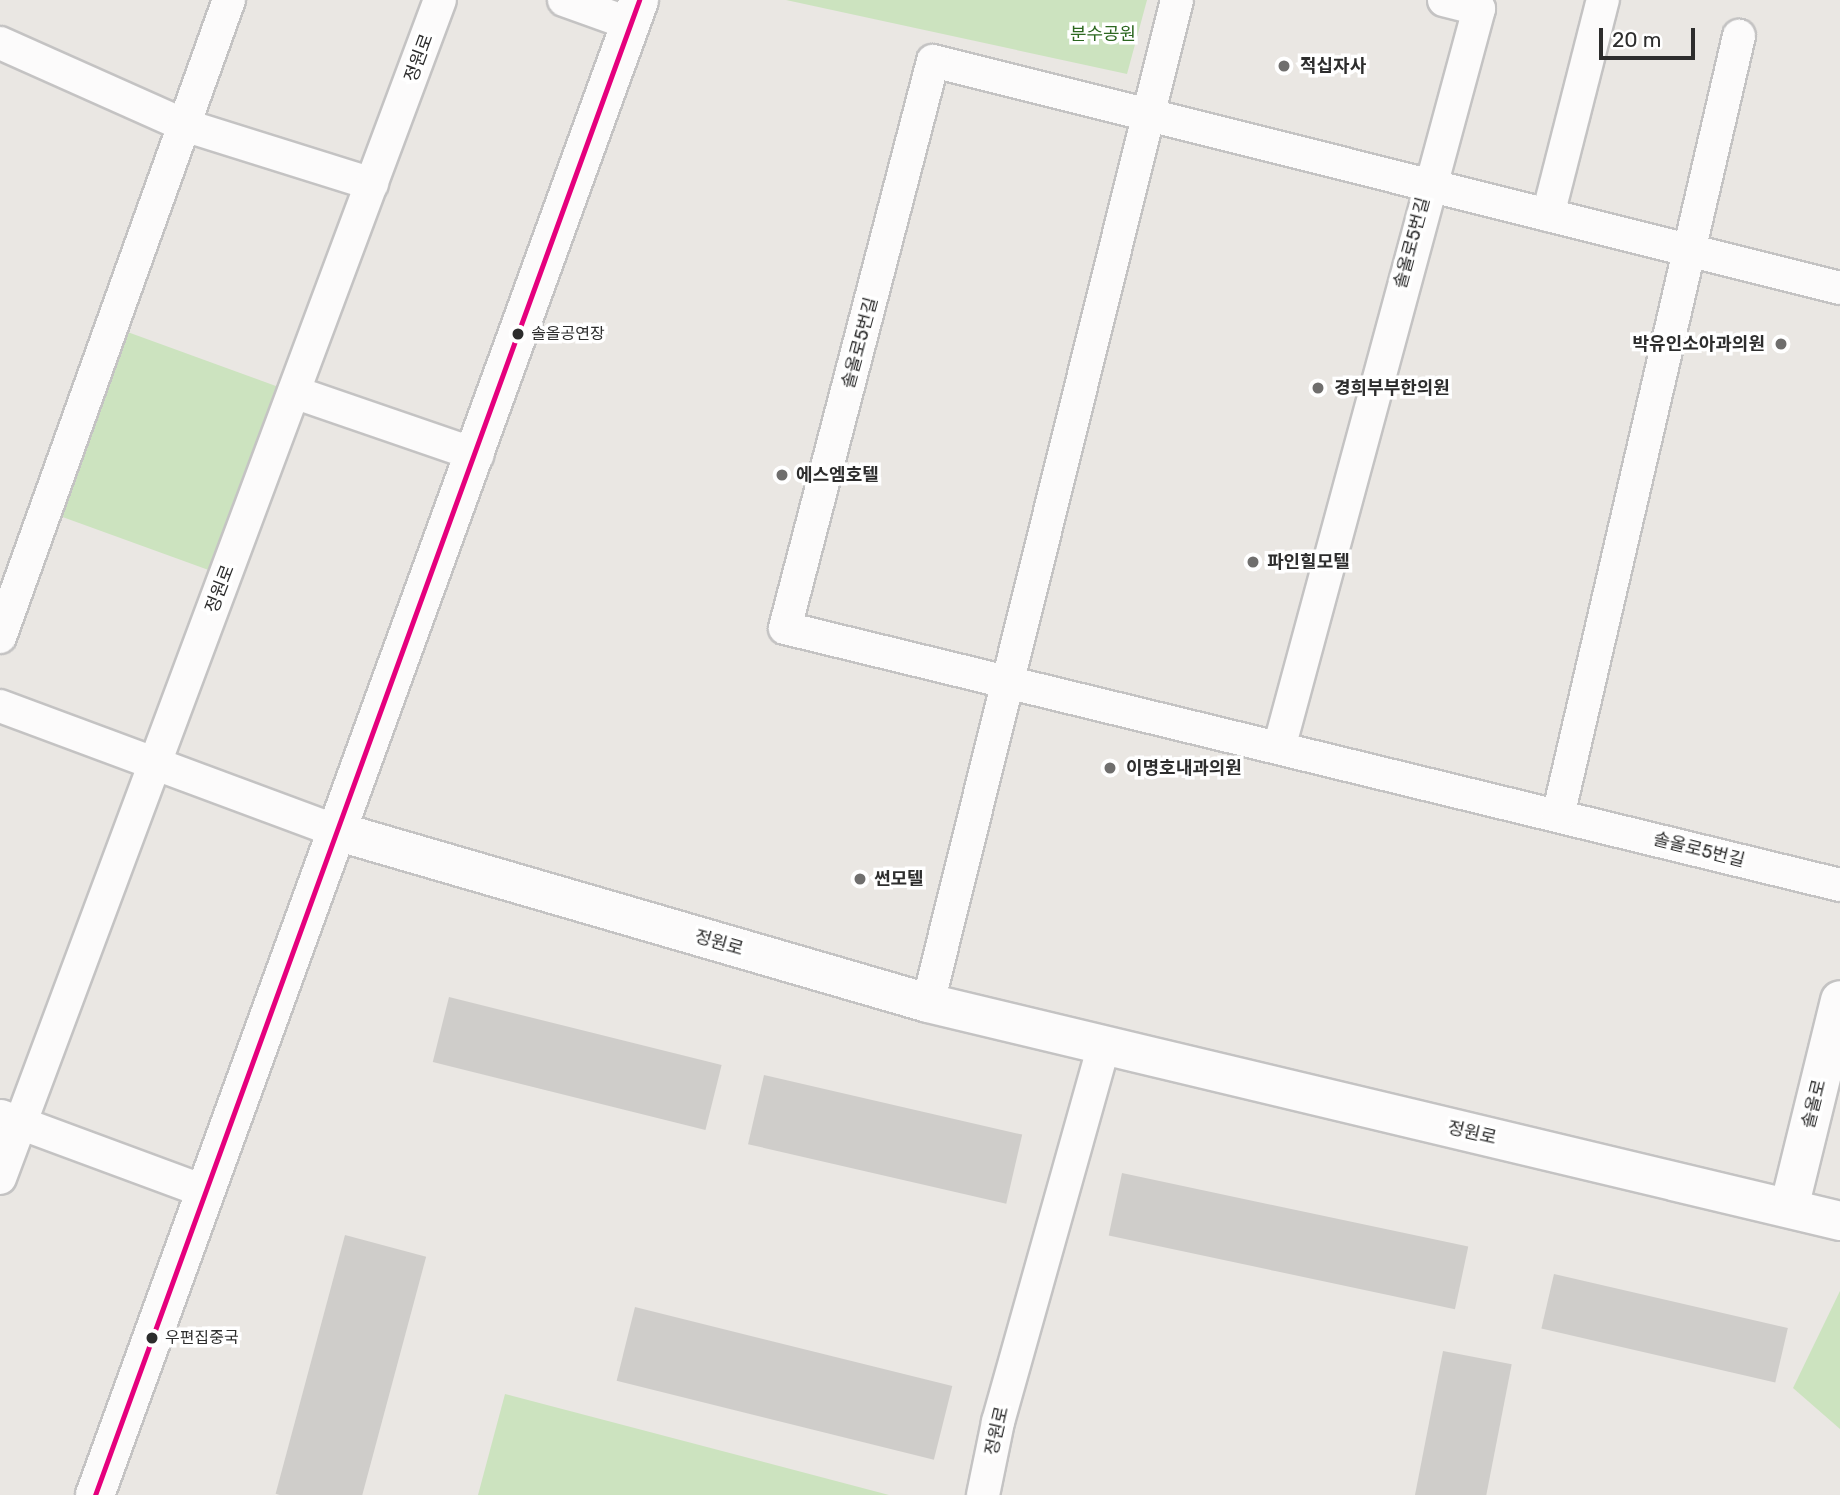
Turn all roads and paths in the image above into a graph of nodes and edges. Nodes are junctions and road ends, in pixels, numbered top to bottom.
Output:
1 (229, 0) edge
2 (440, 0) edge
3 (564, 0) edge
4 (1177, 0) edge
5 (1444, 0) edge
6 (1603, 0) edge
7 (635, 12) edge
8 (1739, 36) dead end
9 (0, 43) edge
10 (1150, 116) junction
11 (184, 125) junction
12 (372, 184) junction
13 (1428, 185) junction
14 (1548, 215) junction
15 (1691, 251) junction
16 (1840, 288) edge
17 (294, 391) junction
18 (477, 455) junction
19 (0, 638) edge
20 (1008, 682) junction
21 (0, 706) edge
22 (1279, 748) junction
23 (155, 762) junction
24 (1558, 816) junction
25 (336, 831) junction
26 (1840, 885) edge
27 (1840, 1000) edge
28 (928, 1003) junction
29 (1104, 1045) junction
30 (10, 1120) edge
31 (0, 1178) edge
32 (204, 1191) junction
33 (1789, 1208) junction
34 (1840, 1220) edge
35 (95, 1495) edge
36 (983, 1495) edge

1 - 11 street
2 - 12 street, 정원로
3 - 7 street
4 - 10 street
5 - 13 street
6 - 14 street
7 - 18 street
8 - 15 street
9 - 11 street
10 - 13 street, 솔올로5번길
10 - 20 street
10 - 20 street, 솔올로5번길
11 - 12 street
11 - 19 street
12 - 17 street, 정원로
13 - 14 street, 솔올로5번길
13 - 22 street, 솔올로5번길
14 - 15 street, 솔올로5번길
15 - 16 street, 솔올로5번길
15 - 24 street
17 - 18 street
17 - 23 street, 정원로
18 - 25 street
20 - 22 street, 솔올로5번길
20 - 28 street
21 - 23 street
22 - 24 street, 솔올로5번길
23 - 25 street
23 - 30 street, 정원로
24 - 26 street, 솔올로5번길
25 - 28 street, 정원로
25 - 32 street
27 - 33 street, 솔올로
28 - 29 street, 정원로
29 - 33 street, 정원로
29 - 36 street, 정원로
30 - 31 street, 정원로
30 - 32 street
32 - 35 street
33 - 34 street, 정원로

